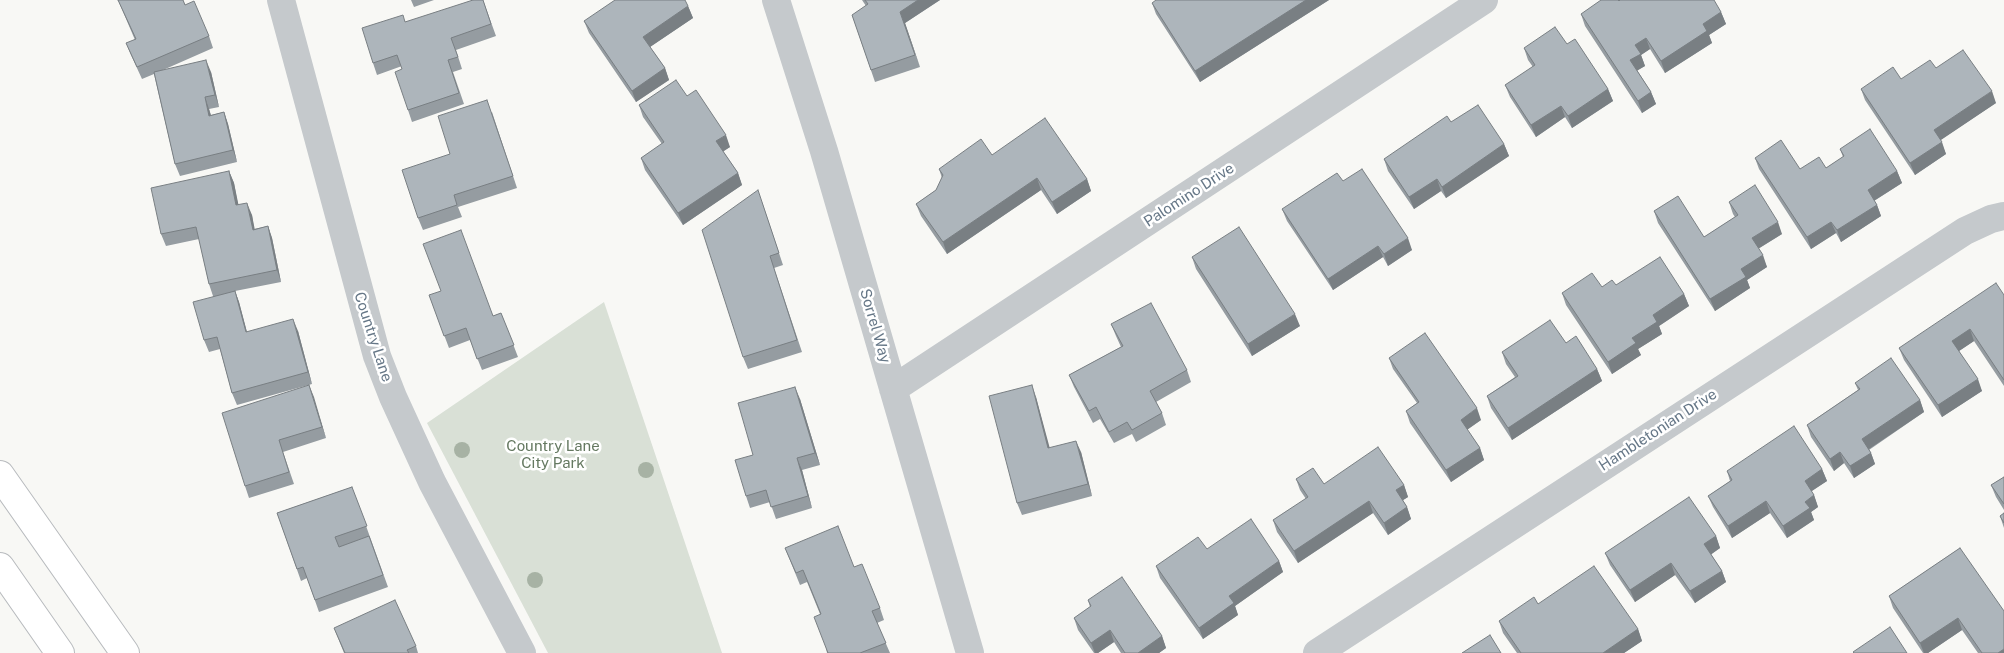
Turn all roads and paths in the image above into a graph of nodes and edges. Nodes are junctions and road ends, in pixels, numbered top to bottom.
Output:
1 (281, 0) edge
2 (776, 0) edge
3 (1484, 0) edge
4 (2004, 216) edge
5 (893, 389) junction
6 (0, 475) edge
7 (0, 567) edge
8 (60, 653) edge
9 (125, 653) edge
10 (522, 653) edge
11 (970, 653) edge
12 (1317, 653) edge

1 - 10 street, Country Lane
2 - 5 street, Sorrel Way
3 - 5 street, Palomino Drive
4 - 12 street, Hambletonian Drive
5 - 11 street, Sorrel Way
6 - 9 highway
7 - 8 highway

